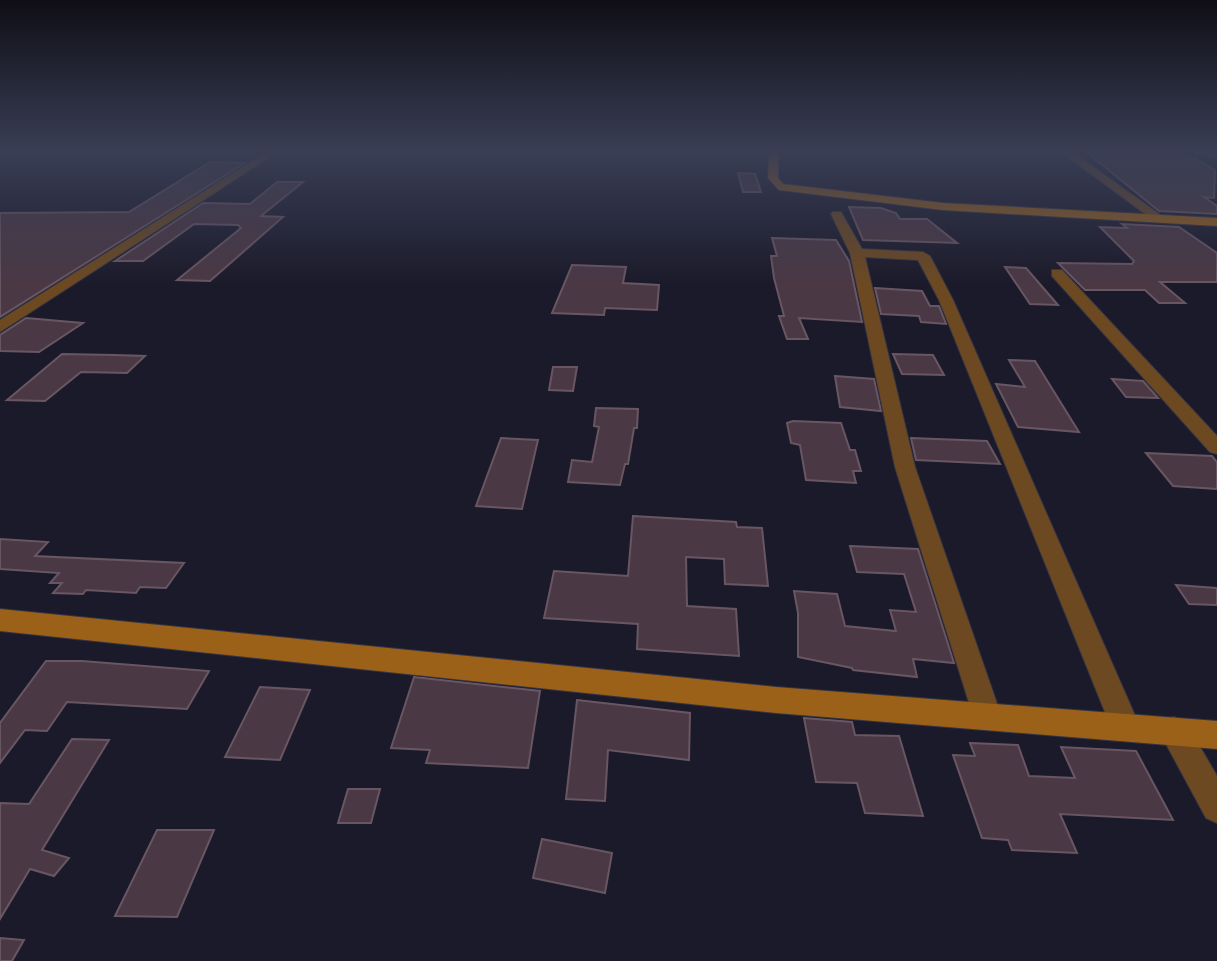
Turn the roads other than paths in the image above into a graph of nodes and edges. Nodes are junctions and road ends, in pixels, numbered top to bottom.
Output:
1 (204, 196) edge
2 (853, 196) edge
3 (1128, 196) edge
4 (837, 214) dead end
5 (1160, 219) junction
6 (1217, 222) edge
7 (856, 253) junction
8 (1057, 273) dead end
9 (0, 327) edge
10 (1217, 448) edge
11 (0, 620) edge
12 (986, 715) junction
13 (1125, 727) junction
14 (1174, 731) junction
15 (1217, 735) edge
16 (1217, 807) edge

1 - 9 street
2 - 5 street
3 - 5 street
4 - 7 street
5 - 6 street
7 - 12 street
7 - 13 street
8 - 10 street
11 - 12 street
12 - 13 street
13 - 14 street
14 - 15 street
14 - 16 street

